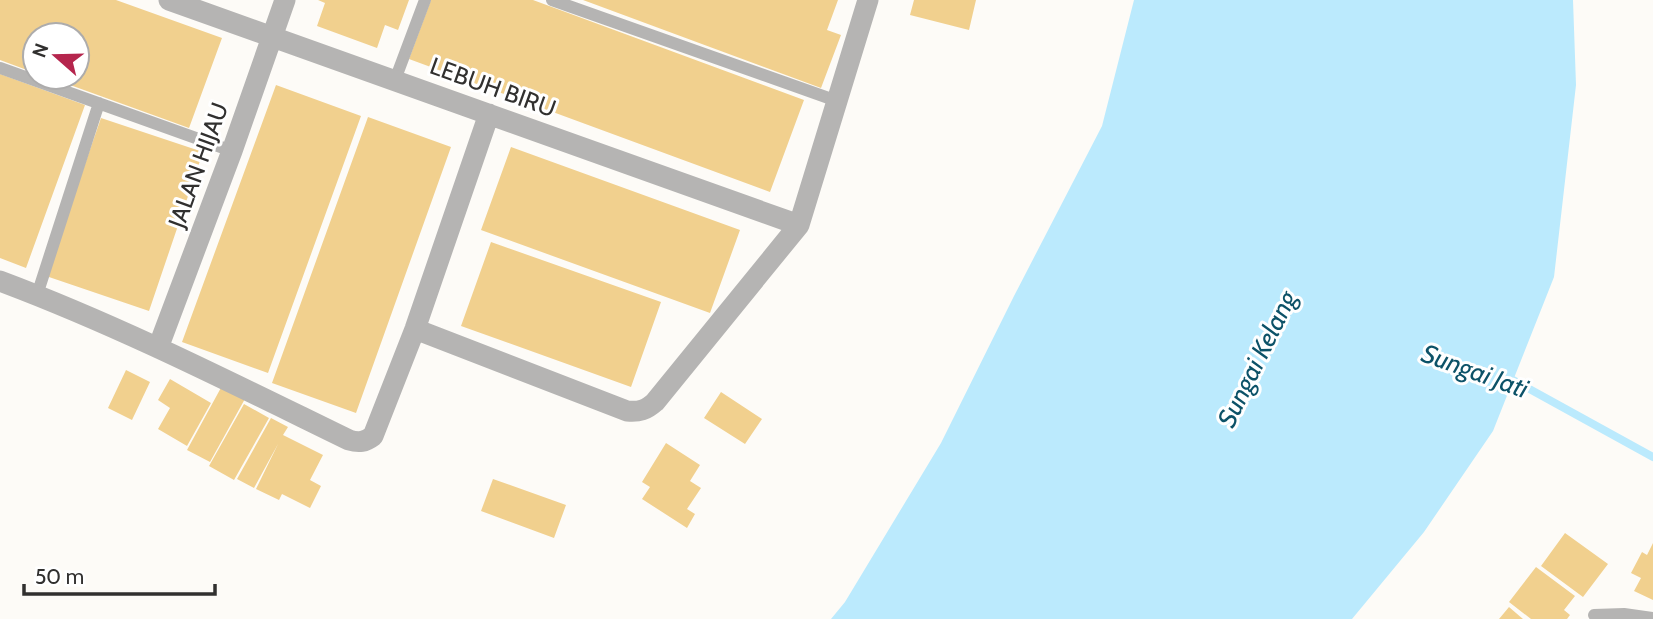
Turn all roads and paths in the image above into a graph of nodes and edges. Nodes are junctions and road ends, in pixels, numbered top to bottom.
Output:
1 (169, 0) edge
2 (285, 0) edge
3 (425, 0) edge
4 (552, 0) edge
5 (869, 0) edge
6 (273, 37) junction
7 (0, 68) edge
8 (395, 80) junction
9 (837, 101) junction
10 (99, 103) junction
11 (489, 114) junction
12 (232, 151) junction
13 (799, 225) junction
14 (0, 281) edge
15 (37, 295) junction
16 (415, 329) junction
17 (158, 348) junction
18 (1594, 615) dead end
19 (1653, 618) edge

1 - 6 street, LEBUH BIRU
2 - 6 street, JALAN HIJAU
3 - 8 lane
4 - 9 lane
5 - 9 street
6 - 8 street, LEBUH BIRU
6 - 12 street, JALAN HIJAU
7 - 10 lane
8 - 11 street, LEBUH BIRU
9 - 13 street
10 - 12 lane
10 - 15 lane
11 - 13 street, LEBUH BIRU
11 - 16 street
12 - 17 street, JALAN HIJAU
13 - 16 street
14 - 15 street
15 - 17 street
16 - 17 street
18 - 19 lane

